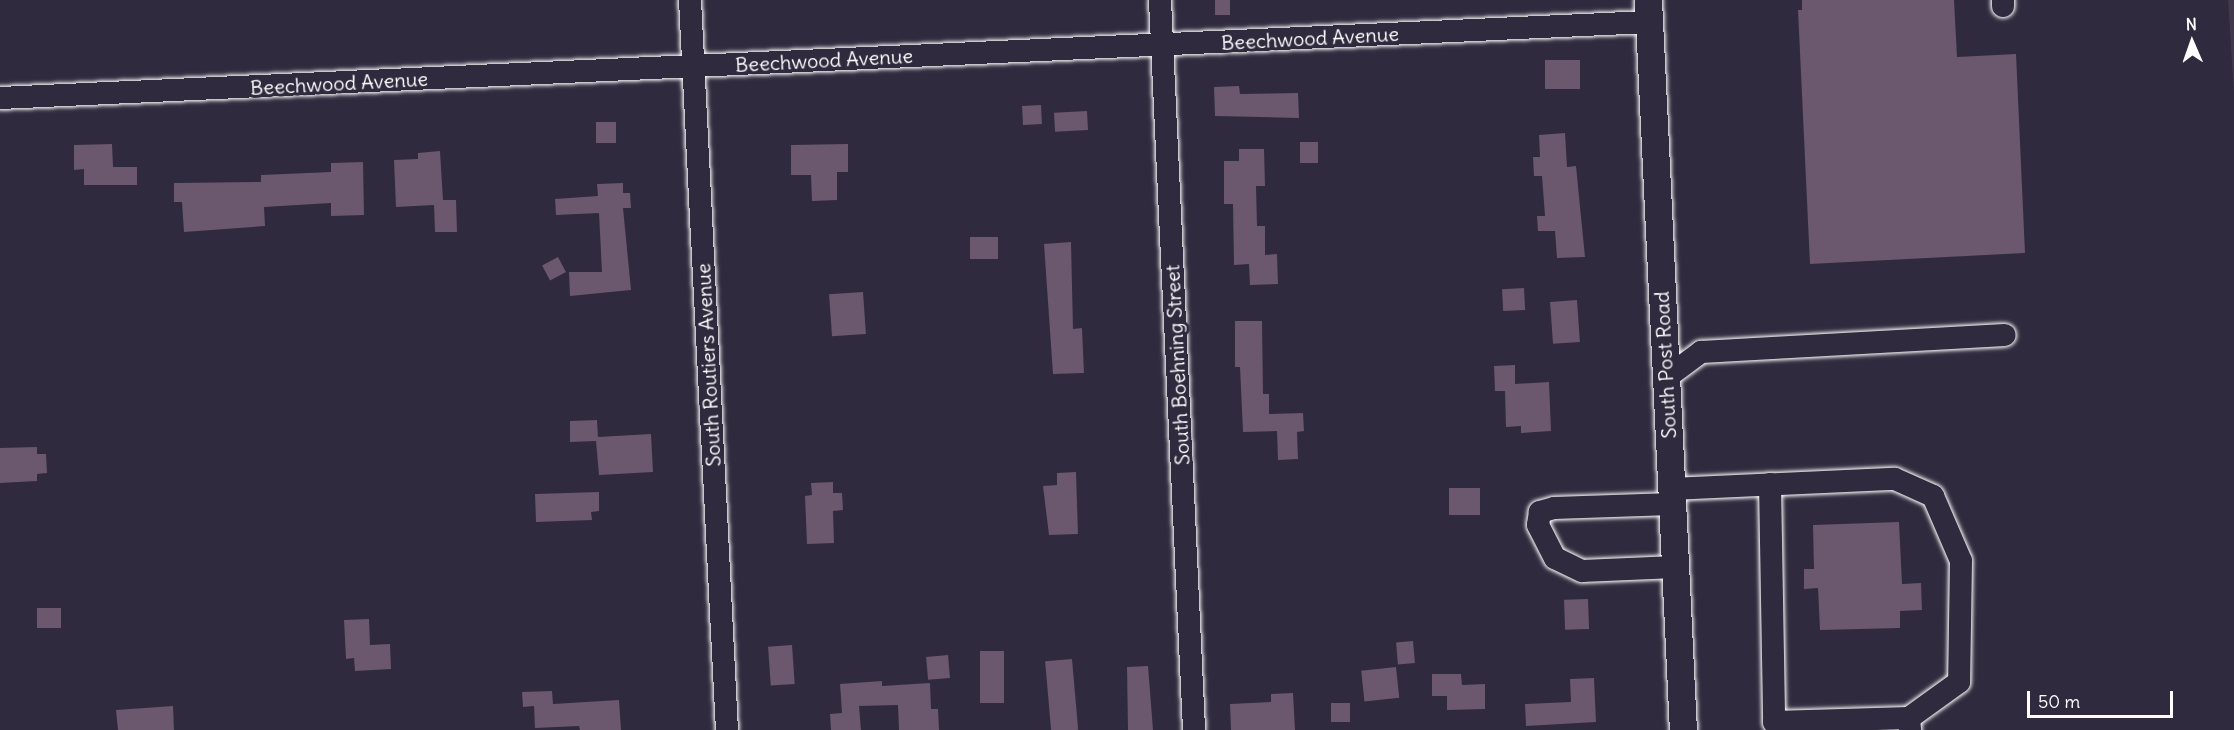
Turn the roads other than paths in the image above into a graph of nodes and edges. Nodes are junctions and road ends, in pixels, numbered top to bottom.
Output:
1 (690, 0) edge
2 (1160, 0) edge
3 (1648, 11) edge
4 (1162, 45) junction
5 (694, 66) junction
6 (0, 98) edge
7 (2006, 335) dead end
8 (1666, 378) junction
9 (1770, 484) junction
10 (1672, 496) junction
11 (1675, 567) junction
12 (1910, 724) edge
13 (727, 730) edge
14 (1194, 730) edge
15 (1683, 730) edge

1 - 5 street, South Routiers Avenue
2 - 4 street, South Boehning Street
3 - 4 street, Beechwood Avenue
3 - 8 main road, South Post Road
4 - 5 street, Beechwood Avenue
4 - 14 street, South Boehning Street
5 - 6 street, Beechwood Avenue
5 - 13 street, South Routiers Avenue
7 - 8 street
8 - 10 main road, South Post Road
9 - 10 street
9 - 12 street
9 - 12 street
10 - 11 main road, South Post Road
10 - 11 street
11 - 15 main road, South Post Road

